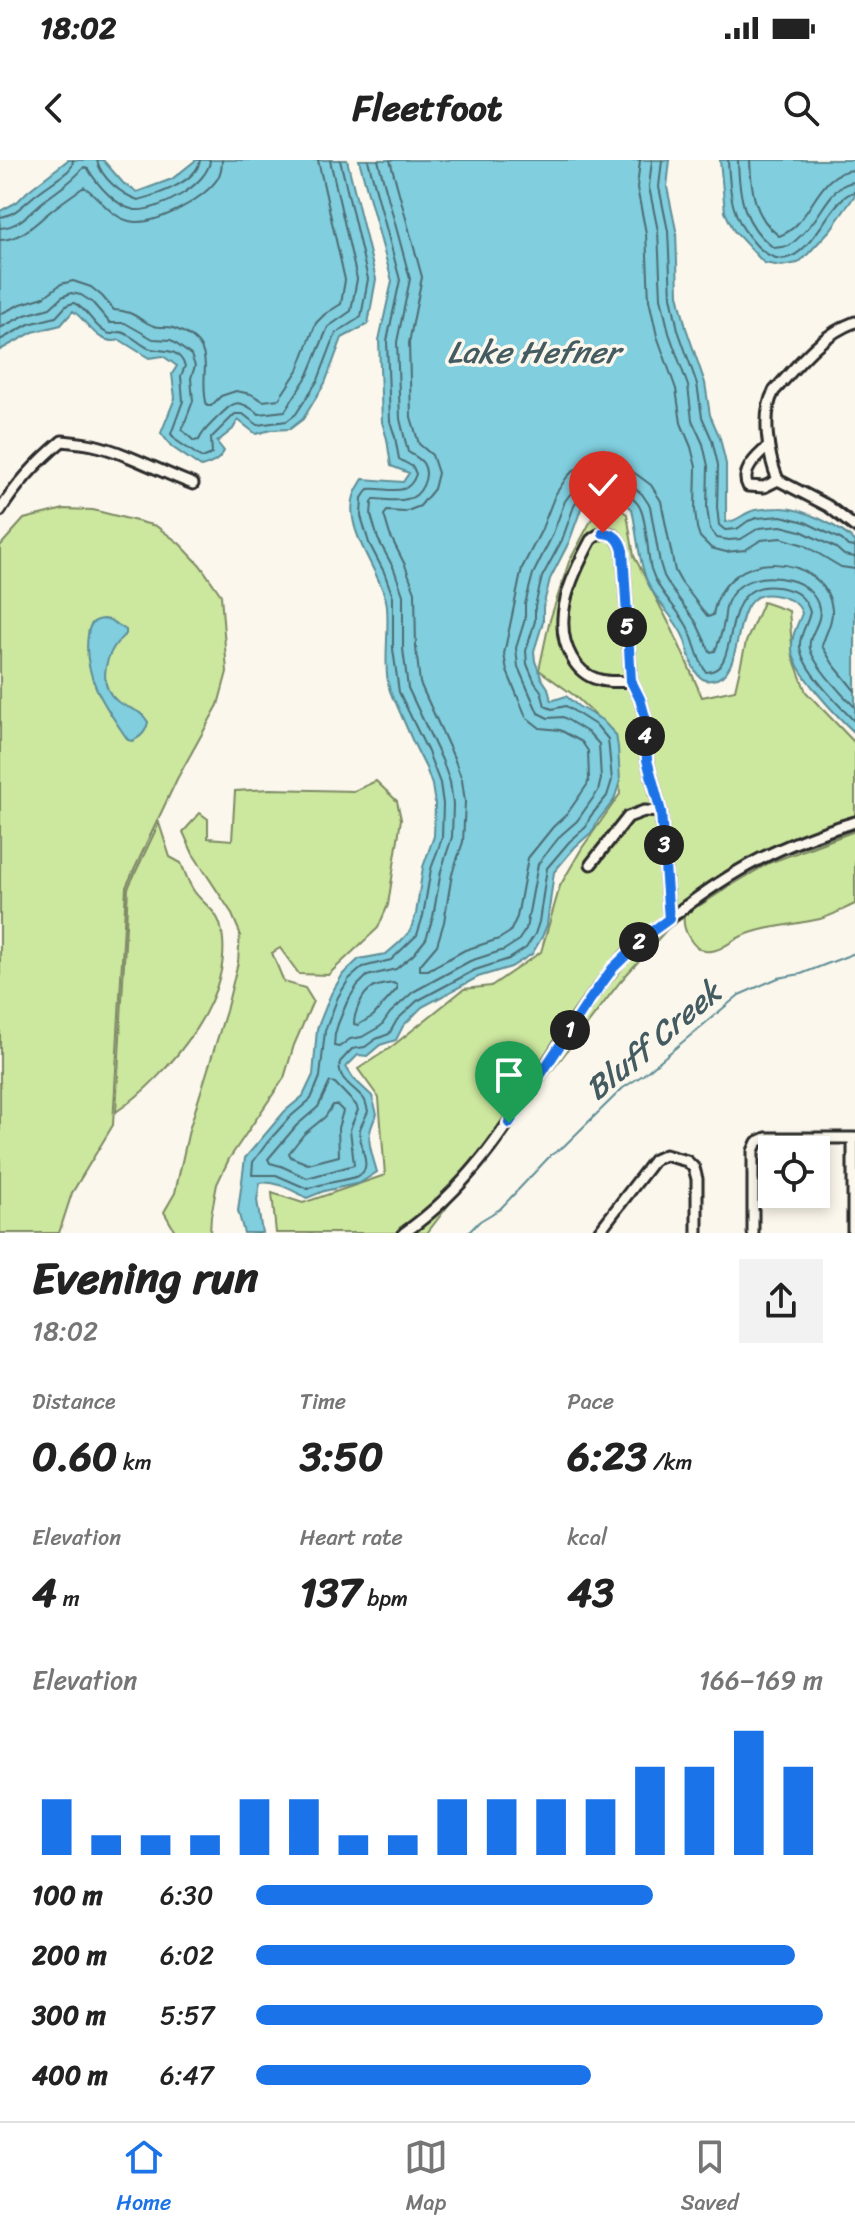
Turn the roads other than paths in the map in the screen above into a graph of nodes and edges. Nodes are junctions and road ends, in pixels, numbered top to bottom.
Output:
1 (855, 322) edge
2 (768, 447) junction
3 (778, 480) junction
4 (193, 484) dead end
5 (0, 511) edge
6 (855, 527) edge
7 (631, 681) junction
8 (661, 812) junction
9 (855, 822) edge
10 (591, 864) dead end
11 (669, 919) junction
12 (854, 1138) edge
13 (404, 1233) edge
14 (598, 1233) edge
15 (697, 1233) edge
16 (753, 1233) edge
17 (853, 1233) edge

1 - 2 street
2 - 3 street
2 - 3 street
3 - 6 street
4 - 5 street
7 - 7 street
7 - 8 street
8 - 10 street
8 - 11 street
9 - 11 street
11 - 13 street
12 - 16 street
12 - 17 street
14 - 15 street

